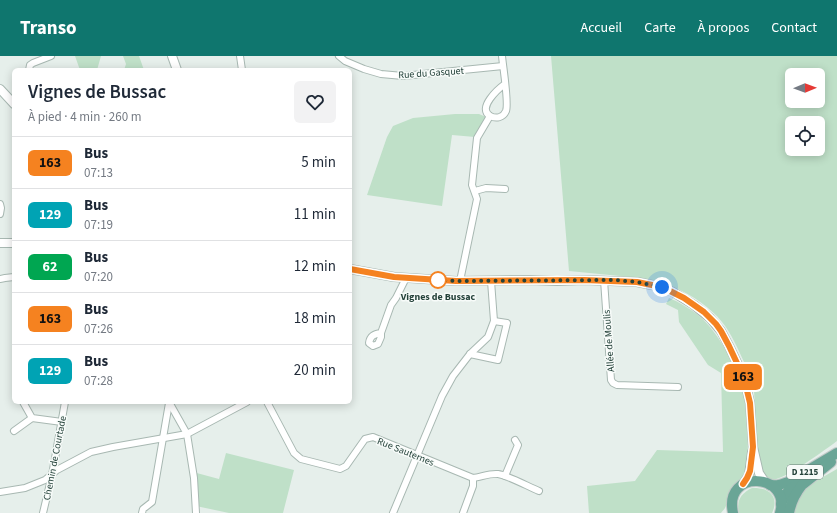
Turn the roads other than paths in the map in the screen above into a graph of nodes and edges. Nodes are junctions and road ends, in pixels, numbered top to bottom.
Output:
1 (51, 56) edge
2 (172, 56) edge
3 (240, 56) edge
4 (339, 56) edge
5 (502, 56) edge
6 (503, 66) junction
7 (29, 68) edge
8 (176, 68) edge
9 (242, 68) edge
10 (505, 84) junction
11 (0, 89) edge
12 (12, 100) edge
13 (490, 116) junction
14 (505, 189) dead end
15 (475, 191) junction
16 (0, 204) edge
17 (0, 214) edge
18 (0, 243) edge
19 (12, 243) edge
20 (352, 269) edge
21 (12, 277) edge
22 (406, 278) junction
23 (0, 279) edge
24 (604, 280) junction
25 (460, 281) junction
26 (491, 281) junction
27 (494, 321) junction
28 (381, 333) dead end
29 (470, 354) junction
30 (678, 387) dead end
31 (24, 404) edge
32 (65, 404) edge
33 (169, 404) edge
34 (170, 404) edge
35 (243, 404) edge
36 (268, 404) edge
37 (32, 418) junction
38 (62, 422) junction
39 (14, 431) dead end
40 (187, 434) junction
41 (162, 438) junction
42 (515, 440) dead end
43 (753, 447) junction
44 (417, 456) junction
45 (835, 457) edge
46 (52, 475) junction
47 (505, 476) junction
48 (473, 478) junction
49 (768, 483) junction
50 (743, 484) junction
51 (0, 492) edge
52 (539, 492) dead end
53 (780, 508) edge
54 (730, 510) edge
55 (43, 513) edge
56 (142, 513) edge
57 (196, 513) edge
58 (393, 513) edge
59 (463, 513) edge
60 (790, 513) edge

1 - 7 street
2 - 8 street
3 - 9 street
4 - 6 street, Rue du Gasquet
5 - 6 street
6 - 10 street
10 - 13 street
10 - 13 street
11 - 12 street
13 - 15 street
14 - 15 street
15 - 25 street
16 - 17 street
18 - 19 street
20 - 22 street
21 - 23 street
22 - 25 street
22 - 28 street
24 - 26 street
24 - 30 street, Allée de Moulis
24 - 43 street
25 - 26 street
26 - 27 street
27 - 29 street
27 - 29 street
29 - 44 street
31 - 37 street
32 - 38 street, Chemin de Courtade
33 - 41 street
34 - 40 street
35 - 40 street
36 - 44 street, Rue Sauternes
37 - 38 street
37 - 39 street
38 - 46 street, Chemin de Courtade
40 - 41 street
40 - 57 street
41 - 46 street
41 - 56 street
42 - 47 street
43 - 49 street
43 - 50 street
44 - 48 street, Rue Sauternes
44 - 58 street
45 - 49 main road, D 1215
45 - 53 main road, D 1215
45 - 60 main road
46 - 51 street
46 - 55 street, Chemin de Courtade
47 - 48 street
47 - 52 street
48 - 59 street
49 - 50 main road
49 - 53 main road
50 - 54 main road

